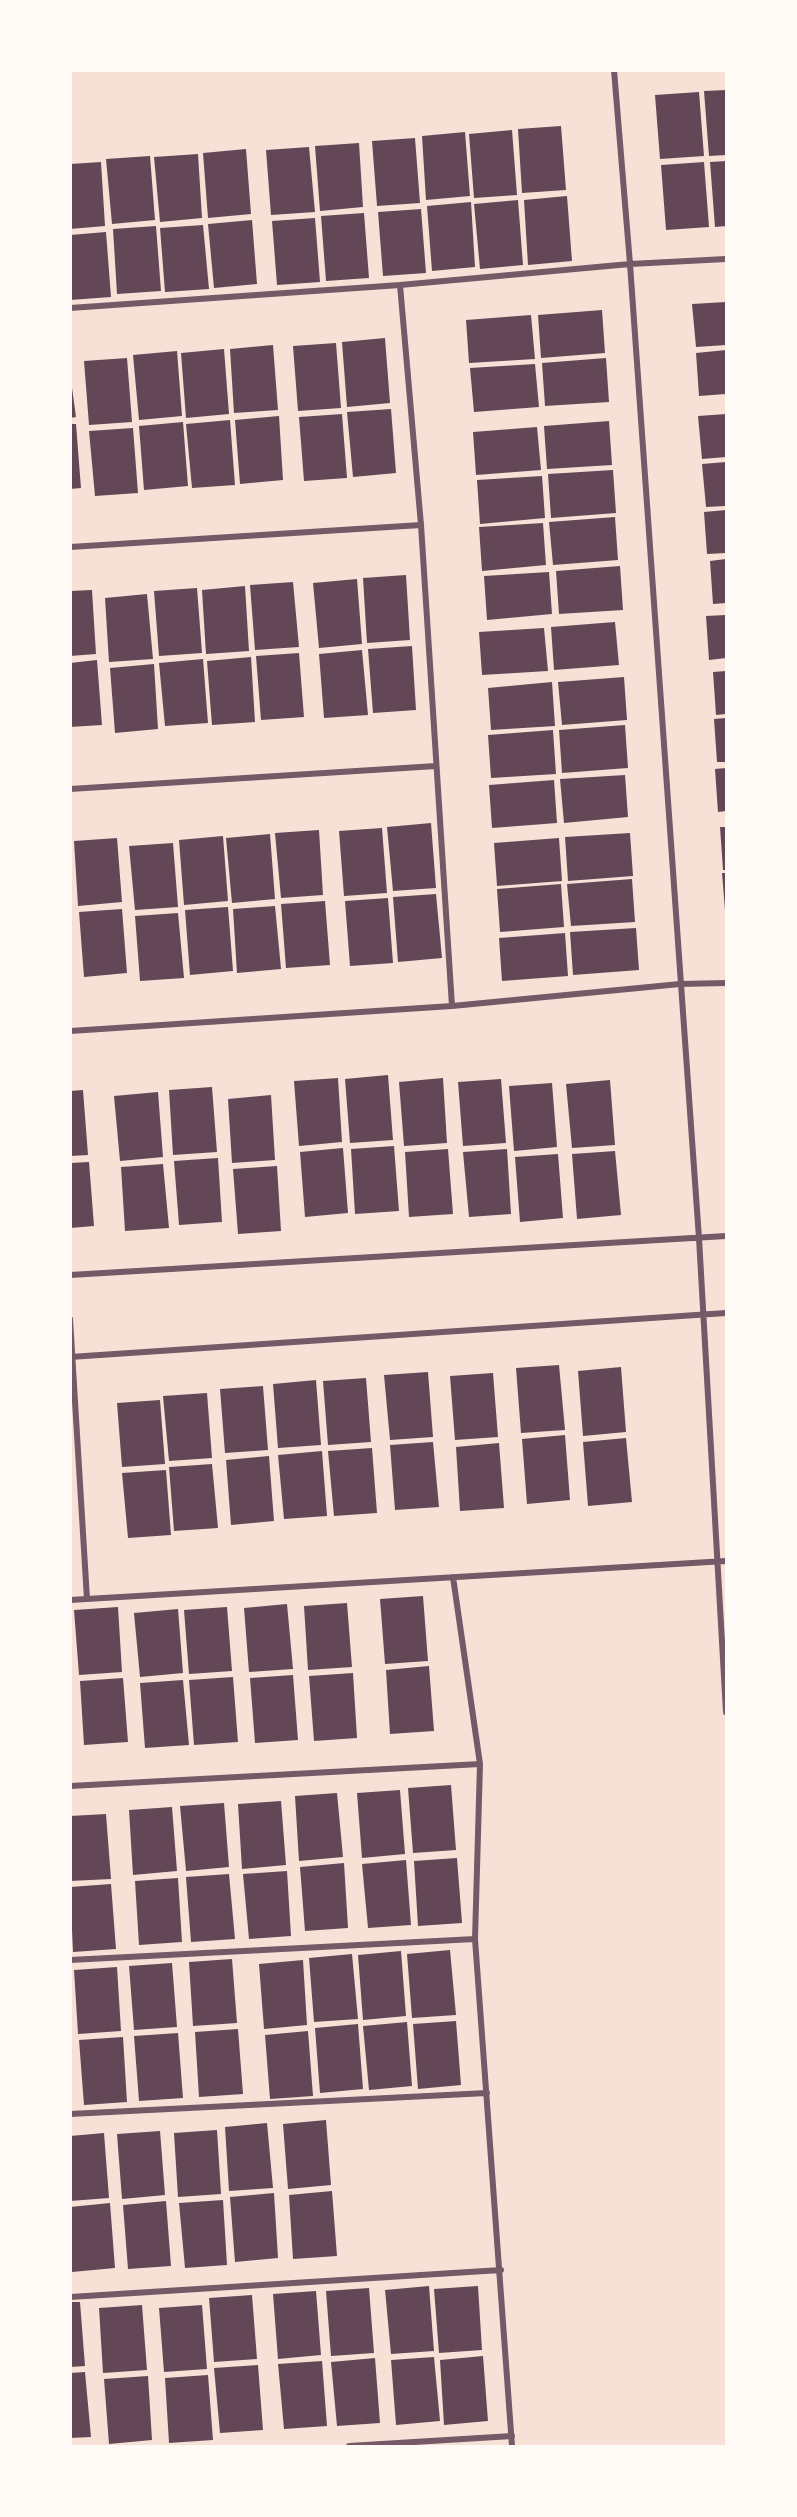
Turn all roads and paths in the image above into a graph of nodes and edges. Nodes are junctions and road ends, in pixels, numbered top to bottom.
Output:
1 (614, 70) edge
2 (726, 259) edge
3 (630, 264) junction
4 (400, 285) junction
5 (70, 308) edge
6 (421, 525) junction
7 (70, 547) edge
8 (436, 766) junction
9 (70, 789) edge
10 (726, 983) edge
11 (680, 984) junction
12 (452, 1006) junction
13 (70, 1031) edge
14 (726, 1236) edge
15 (699, 1238) junction
16 (70, 1275) edge
17 (726, 1313) edge
18 (704, 1314) junction
19 (70, 1319) edge
20 (72, 1357) edge
21 (718, 1561) junction
22 (726, 1561) edge
23 (453, 1577) junction
24 (87, 1599) junction
25 (70, 1600) edge
26 (726, 1712) edge
27 (480, 1764) junction
28 (70, 1786) edge
29 (475, 1939) junction
30 (70, 1960) edge
31 (487, 2093) junction
32 (70, 2114) edge
33 (501, 2270) junction
34 (70, 2297) edge
35 (512, 2436) junction
36 (349, 2446) edge
37 (512, 2446) edge

1 - 3 street
2 - 3 street
3 - 4 street
3 - 11 street
4 - 5 street
4 - 6 street
6 - 7 street
6 - 8 street
8 - 9 street
8 - 12 street
10 - 11 street
11 - 12 street
11 - 15 street
12 - 13 street
14 - 15 street
15 - 16 street
15 - 18 street
17 - 18 street
18 - 20 street
18 - 21 street
19 - 20 street
20 - 24 street
21 - 22 street
21 - 23 street
21 - 26 street
23 - 24 street
23 - 27 street
24 - 25 street
27 - 28 street
27 - 29 street
29 - 30 street
29 - 31 street
31 - 32 street
31 - 33 street
33 - 34 street
33 - 35 street
35 - 36 street
35 - 37 street

